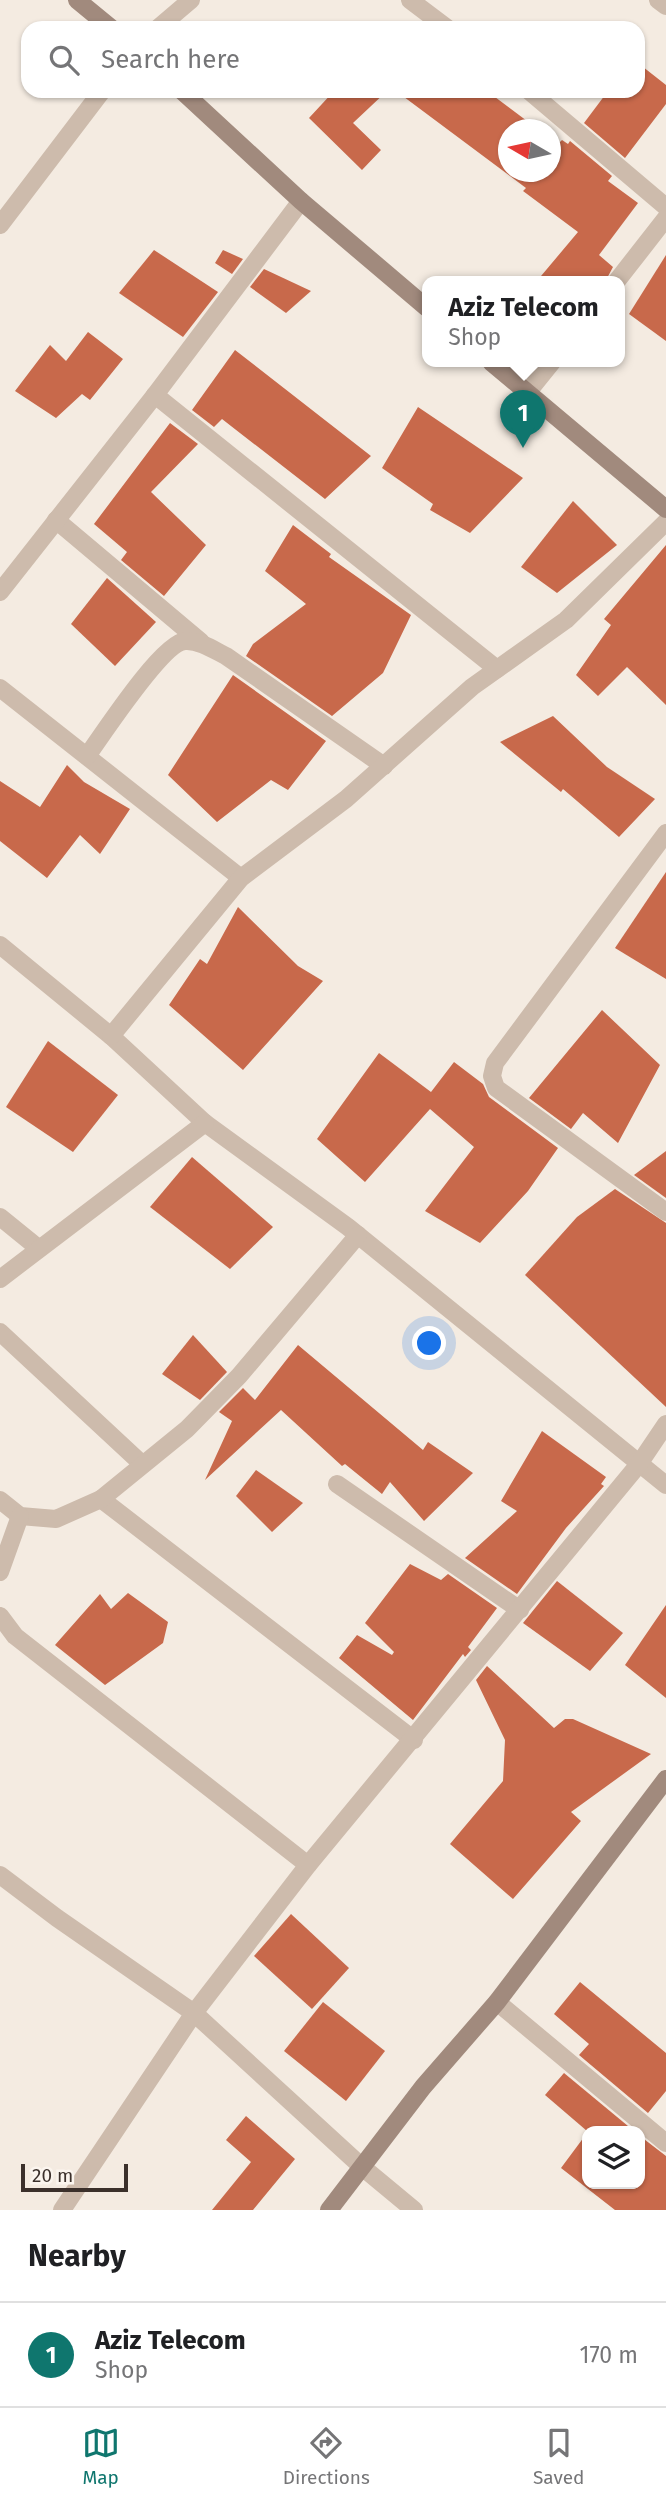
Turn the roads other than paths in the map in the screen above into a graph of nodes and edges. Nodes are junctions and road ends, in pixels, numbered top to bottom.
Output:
1 (77, 0) edge
2 (191, 0) edge
3 (410, 0) edge
4 (658, 0) edge
5 (666, 6) edge
6 (102, 21) edge
7 (166, 21) edge
8 (438, 21) edge
9 (97, 98) edge
10 (190, 98) edge
11 (537, 98) edge
12 (301, 201) junction
13 (666, 207) edge
14 (666, 218) edge
15 (0, 225) edge
16 (621, 276) edge
17 (422, 304) edge
18 (497, 367) edge
19 (548, 367) edge
20 (527, 393) junction
21 (155, 396) junction
22 (666, 509) edge
23 (56, 520) junction
24 (666, 522) edge
25 (0, 592) edge
26 (203, 645) junction
27 (497, 669) junction
28 (0, 688) edge
29 (87, 756) junction
30 (384, 766) junction
31 (666, 833) edge
32 (240, 878) junction
33 (0, 946) edge
34 (111, 1036) junction
35 (205, 1122) junction
36 (666, 1212) edge
37 (0, 1217) edge
38 (358, 1235) junction
39 (37, 1247) junction
40 (0, 1279) edge
41 (0, 1332) edge
42 (666, 1424) edge
43 (142, 1464) junction
44 (639, 1464) junction
45 (337, 1485) dead end
46 (666, 1485) edge
47 (101, 1499) junction
48 (0, 1500) edge
49 (20, 1516) junction
50 (0, 1572) edge
51 (520, 1610) junction
52 (0, 1616) edge
53 (414, 1740) junction
54 (666, 1779) edge
55 (308, 1865) junction
56 (0, 1875) edge
57 (497, 2002) junction
58 (194, 2012) junction
59 (664, 2135) edge
60 (361, 2166) junction
61 (62, 2210) edge
62 (329, 2210) edge
63 (414, 2210) edge

1 - 6 main road
2 - 7 street
3 - 8 street
4 - 5 street
9 - 15 street
10 - 12 main road
11 - 13 street
12 - 17 main road
12 - 21 street
14 - 16 street
18 - 20 main road
19 - 20 street
20 - 22 main road
21 - 23 street
21 - 27 street
23 - 25 street
23 - 26 street
24 - 27 street
26 - 29 street
26 - 30 street
27 - 30 street
28 - 29 street
29 - 32 street
30 - 32 street
31 - 36 street
32 - 34 street
33 - 34 street
34 - 35 street
35 - 38 street
35 - 39 street
37 - 39 street
38 - 43 street
38 - 44 street
39 - 40 street
41 - 43 street
42 - 44 street
43 - 47 street
44 - 46 street
44 - 51 street
45 - 51 street
47 - 49 street
47 - 53 street
48 - 49 street
49 - 50 street
51 - 53 street
52 - 55 street
53 - 55 street
54 - 57 main road
55 - 58 street
56 - 58 street
57 - 59 street
57 - 60 main road
58 - 60 street
58 - 61 street
60 - 62 main road
60 - 63 street

